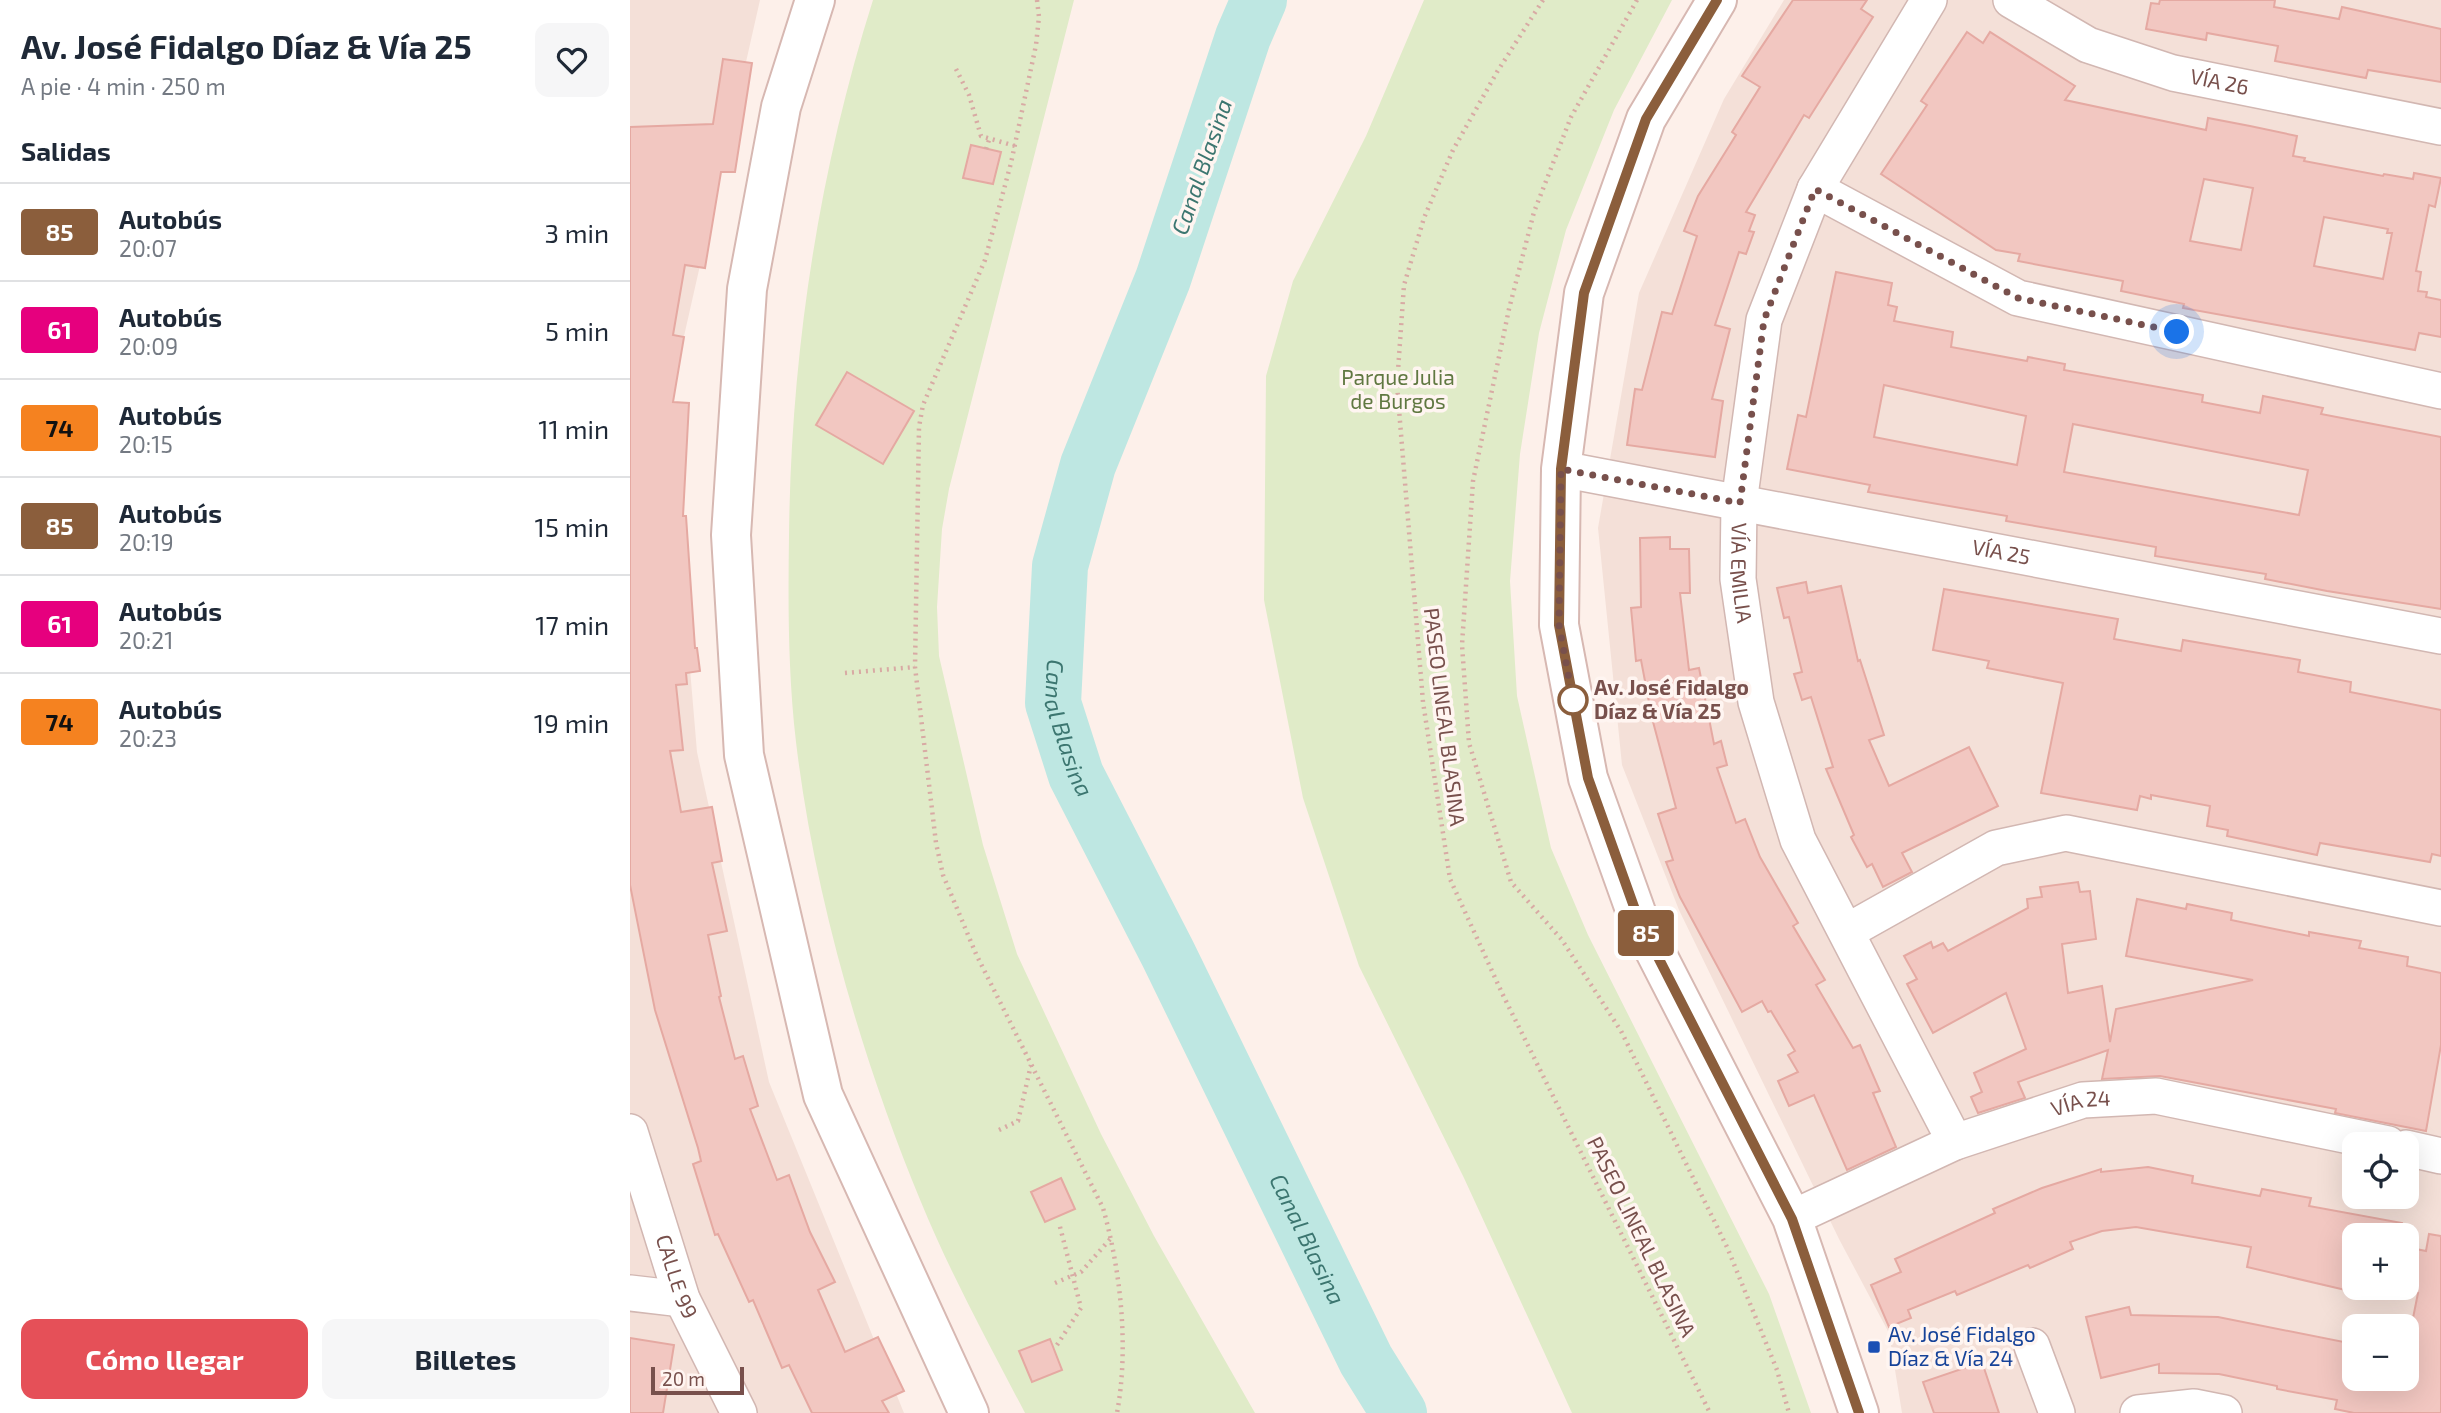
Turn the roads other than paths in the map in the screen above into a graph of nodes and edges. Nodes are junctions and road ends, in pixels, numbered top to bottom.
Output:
1 (815, 0) edge
2 (1717, 0) edge
3 (1929, 0) edge
4 (2011, 0) edge
5 (2441, 127) edge
6 (1815, 189) junction
7 (2441, 391) edge
8 (1561, 469) junction
9 (1740, 503) junction
10 (2441, 636) edge
11 (2441, 908) edge
12 (1848, 931) junction
13 (630, 1132) edge
14 (2342, 1134) edge
15 (1955, 1142) junction
16 (2419, 1151) edge
17 (2441, 1156) edge
18 (1792, 1219) junction
19 (630, 1293) edge
20 (682, 1299) junction
21 (2032, 1346) dead end
22 (739, 1413) edge
23 (969, 1413) edge
24 (1859, 1413) edge
25 (2057, 1413) edge
26 (2138, 1413) edge
27 (2224, 1413) edge

1 - 23 street
2 - 8 street
3 - 6 street, VÍA EMILIA
4 - 5 street, VÍA 26
6 - 7 street
6 - 9 street, VÍA EMILIA
8 - 9 street, VÍA 25
8 - 18 street
9 - 10 street, VÍA 25
9 - 12 street, VÍA EMILIA
11 - 12 street
12 - 15 street, VÍA EMILIA
13 - 20 street, CALLE 99
14 - 15 street, VÍA 24
15 - 18 street, VÍA 24
16 - 17 street
18 - 24 street
19 - 20 street
20 - 22 street, CALLE 99
21 - 25 street
26 - 27 street

